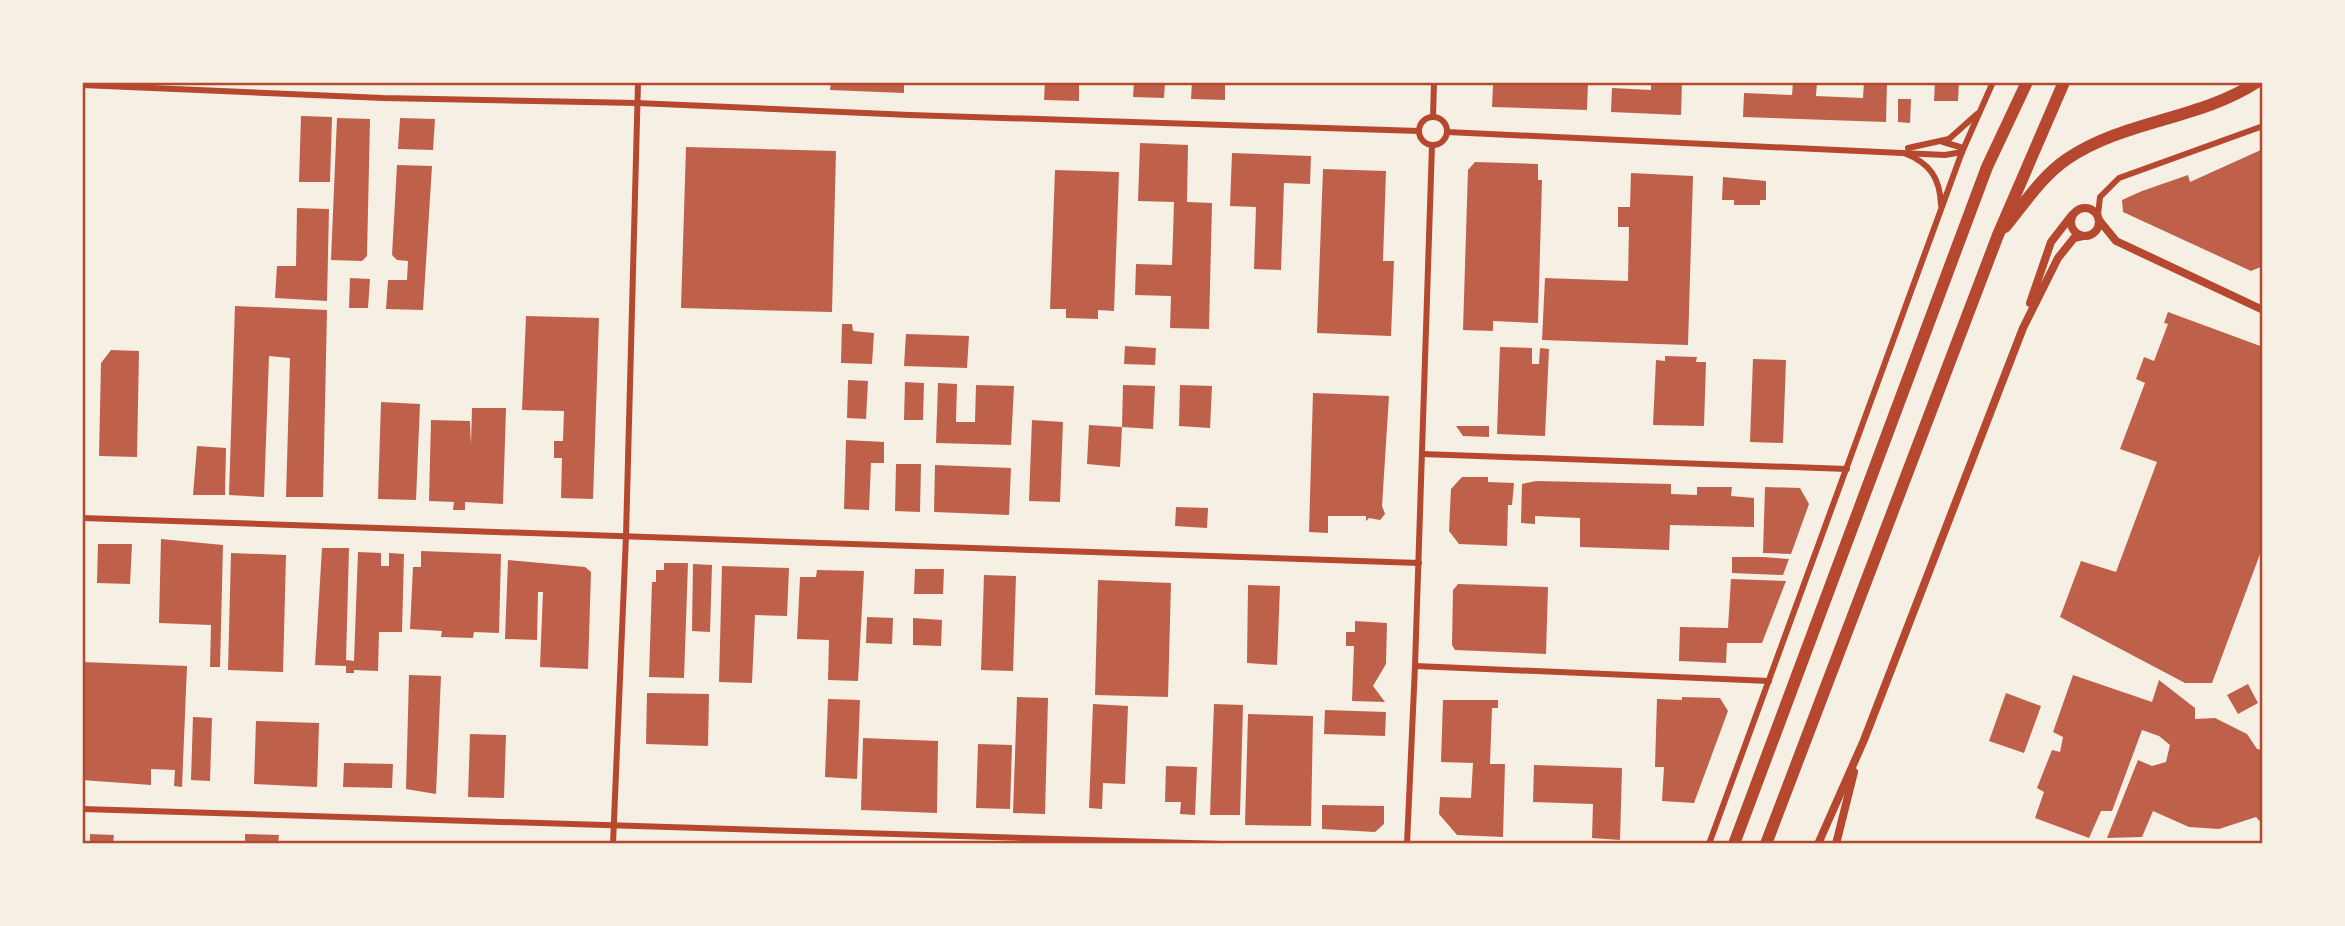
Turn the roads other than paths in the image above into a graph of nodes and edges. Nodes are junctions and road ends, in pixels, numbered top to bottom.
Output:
1 (638, 82) edge
2 (1434, 82) edge
3 (1986, 82) edge
4 (1993, 82) edge
5 (2024, 82) edge
6 (2064, 82) edge
7 (2257, 82) edge
8 (82, 85) edge
9 (1986, 95) junction
10 (637, 103) junction
11 (1981, 110) junction
12 (1433, 117) junction
13 (2263, 126) edge
14 (1419, 131) junction
15 (1447, 132) junction
16 (1941, 142) junction
17 (1432, 145) junction
18 (1896, 150) junction
19 (1962, 152) junction
20 (1941, 211) junction
21 (2072, 215) junction
22 (2098, 217) junction
23 (1998, 235) junction
24 (2085, 236) junction
25 (2116, 241) junction
26 (2263, 310) edge
27 (2023, 328) junction
28 (1422, 454) junction
29 (1847, 469) junction
30 (82, 518) edge
31 (626, 536) junction
32 (1419, 563) junction
33 (1415, 666) junction
34 (1769, 681) junction
35 (1860, 751) junction
36 (82, 808) edge
37 (614, 825) junction
38 (613, 844) edge
39 (1222, 844) edge
40 (1406, 844) edge
41 (1709, 844) edge
42 (1734, 844) edge
43 (1766, 844) edge
44 (1818, 844) edge
45 (1836, 844) edge

1 - 10 street
2 - 12 street
3 - 9 street
4 - 9 street
5 - 42 highway
6 - 23 highway
7 - 23 highway
8 - 10 street
9 - 11 street
10 - 14 street
10 - 31 street
11 - 16 street
11 - 19 street
12 - 14 street
12 - 15 street
13 - 22 street
14 - 17 street
15 - 17 street
15 - 18 street
16 - 18 street
16 - 19 street
17 - 28 street
18 - 19 street
18 - 20 street
19 - 20 street
20 - 29 street
21 - 22 street
21 - 24 street
21 - 27 street
22 - 24 street
22 - 25 street
23 - 43 highway
24 - 25 street
24 - 27 street
25 - 26 street
27 - 35 street
28 - 29 street
28 - 32 street
29 - 34 street
30 - 31 street
31 - 32 street
31 - 37 street
32 - 33 street
33 - 34 street
33 - 40 street
34 - 41 street
35 - 44 street
35 - 45 street
36 - 37 street
37 - 38 street
37 - 39 street

